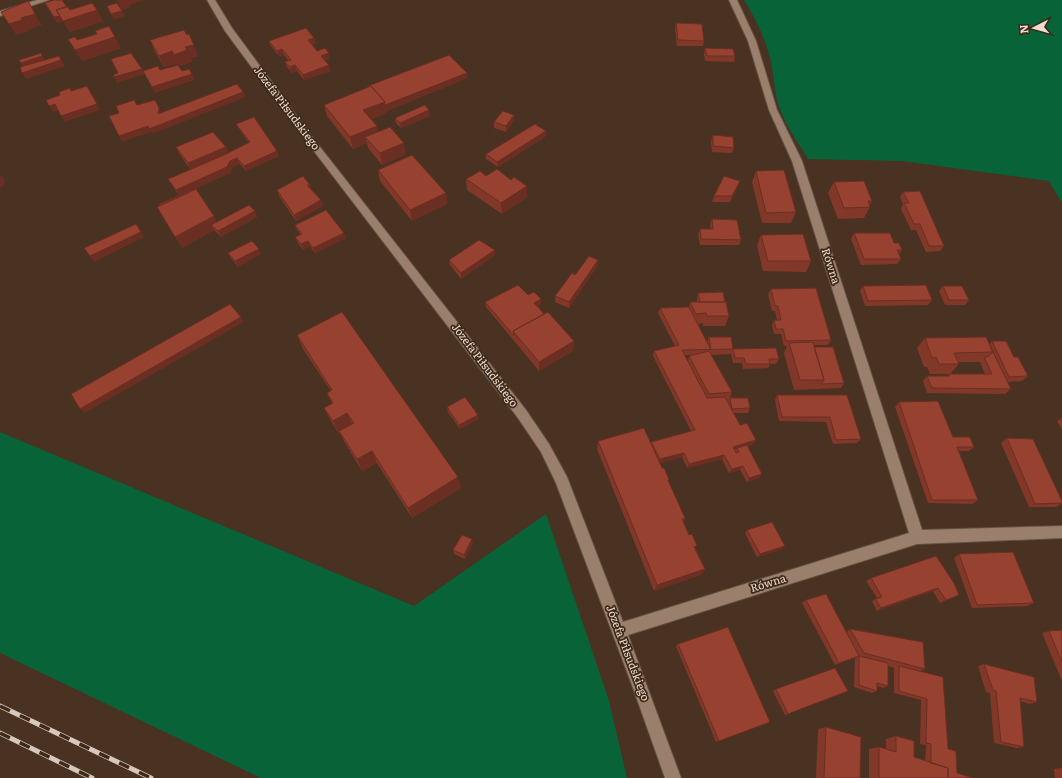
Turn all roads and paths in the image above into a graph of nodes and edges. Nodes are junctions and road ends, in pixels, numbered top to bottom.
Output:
1 (45, 0) edge
2 (211, 0) edge
3 (733, 0) edge
4 (0, 14) edge
5 (1062, 532) edge
6 (917, 537) junction
7 (619, 631) junction
8 (673, 778) edge

1 - 4 street
2 - 7 street, Józefa Piłsudskiego
3 - 6 street, Równa
5 - 6 street, Równa
6 - 7 street, Równa
7 - 8 street, Józefa Piłsudskiego

